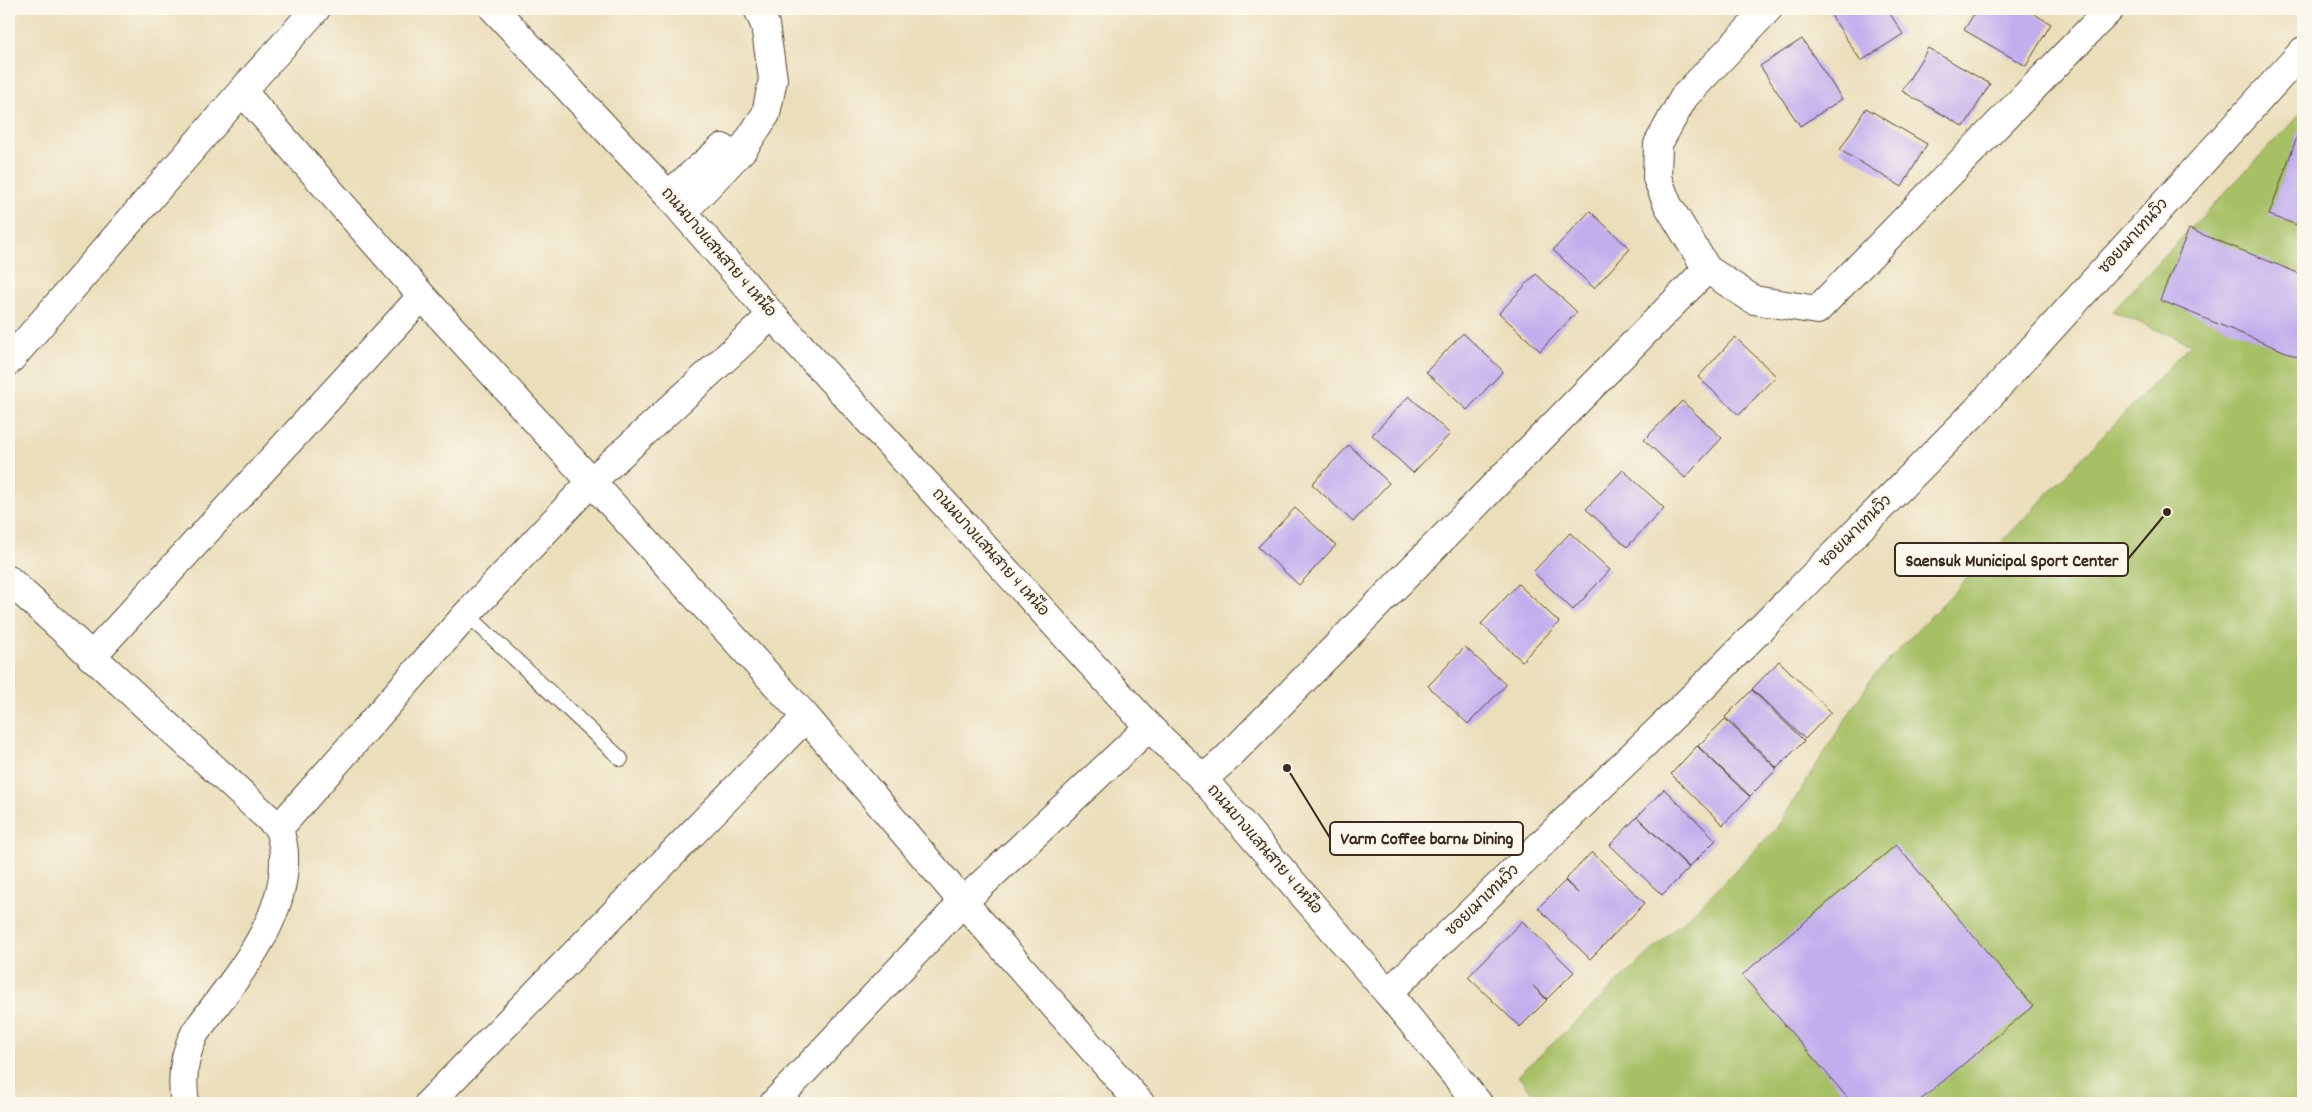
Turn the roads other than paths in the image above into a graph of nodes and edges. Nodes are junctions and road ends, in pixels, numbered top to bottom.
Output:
1 (316, 9) edge
2 (494, 9) edge
3 (758, 9) edge
4 (1768, 9) edge
5 (2110, 9) edge
6 (2303, 51) edge
7 (242, 91) junction
8 (675, 203) junction
9 (1706, 268) junction
10 (422, 296) junction
11 (772, 315) junction
12 (9, 361) edge
13 (592, 480) junction
14 (9, 580) edge
15 (467, 614) junction
16 (91, 657) junction
17 (806, 718) junction
18 (1149, 727) junction
19 (621, 759) dead end
20 (1203, 779) junction
21 (279, 828) junction
22 (963, 902) junction
23 (1388, 993) junction
24 (1137, 1102) edge
25 (1473, 1102) edge
26 (185, 1103) edge
27 (429, 1103) edge
28 (774, 1103) edge

1 - 7 street
2 - 8 street, ถนนบางแสนสาย 4 เหนือ
3 - 8 street
4 - 9 street
5 - 9 street
6 - 23 street, ซอยเมาเทนวิว
7 - 10 street
7 - 12 street
8 - 11 street, ถนนบางแสนสาย 4 เหนือ
9 - 20 street
10 - 13 street
10 - 16 street
11 - 13 street
11 - 18 street, ถนนบางแสนสาย 4 เหนือ
13 - 15 street
13 - 17 street
14 - 16 street
15 - 19 lane
15 - 21 street
16 - 21 street
17 - 22 street
17 - 27 street
18 - 20 street, ถนนบางแสนสาย 4 เหนือ
18 - 22 street
20 - 23 street, ถนนบางแสนสาย 4 เหนือ
21 - 26 street
22 - 24 street
22 - 28 street
23 - 25 street, ถนนบางแสนสาย 4 เหนือ

